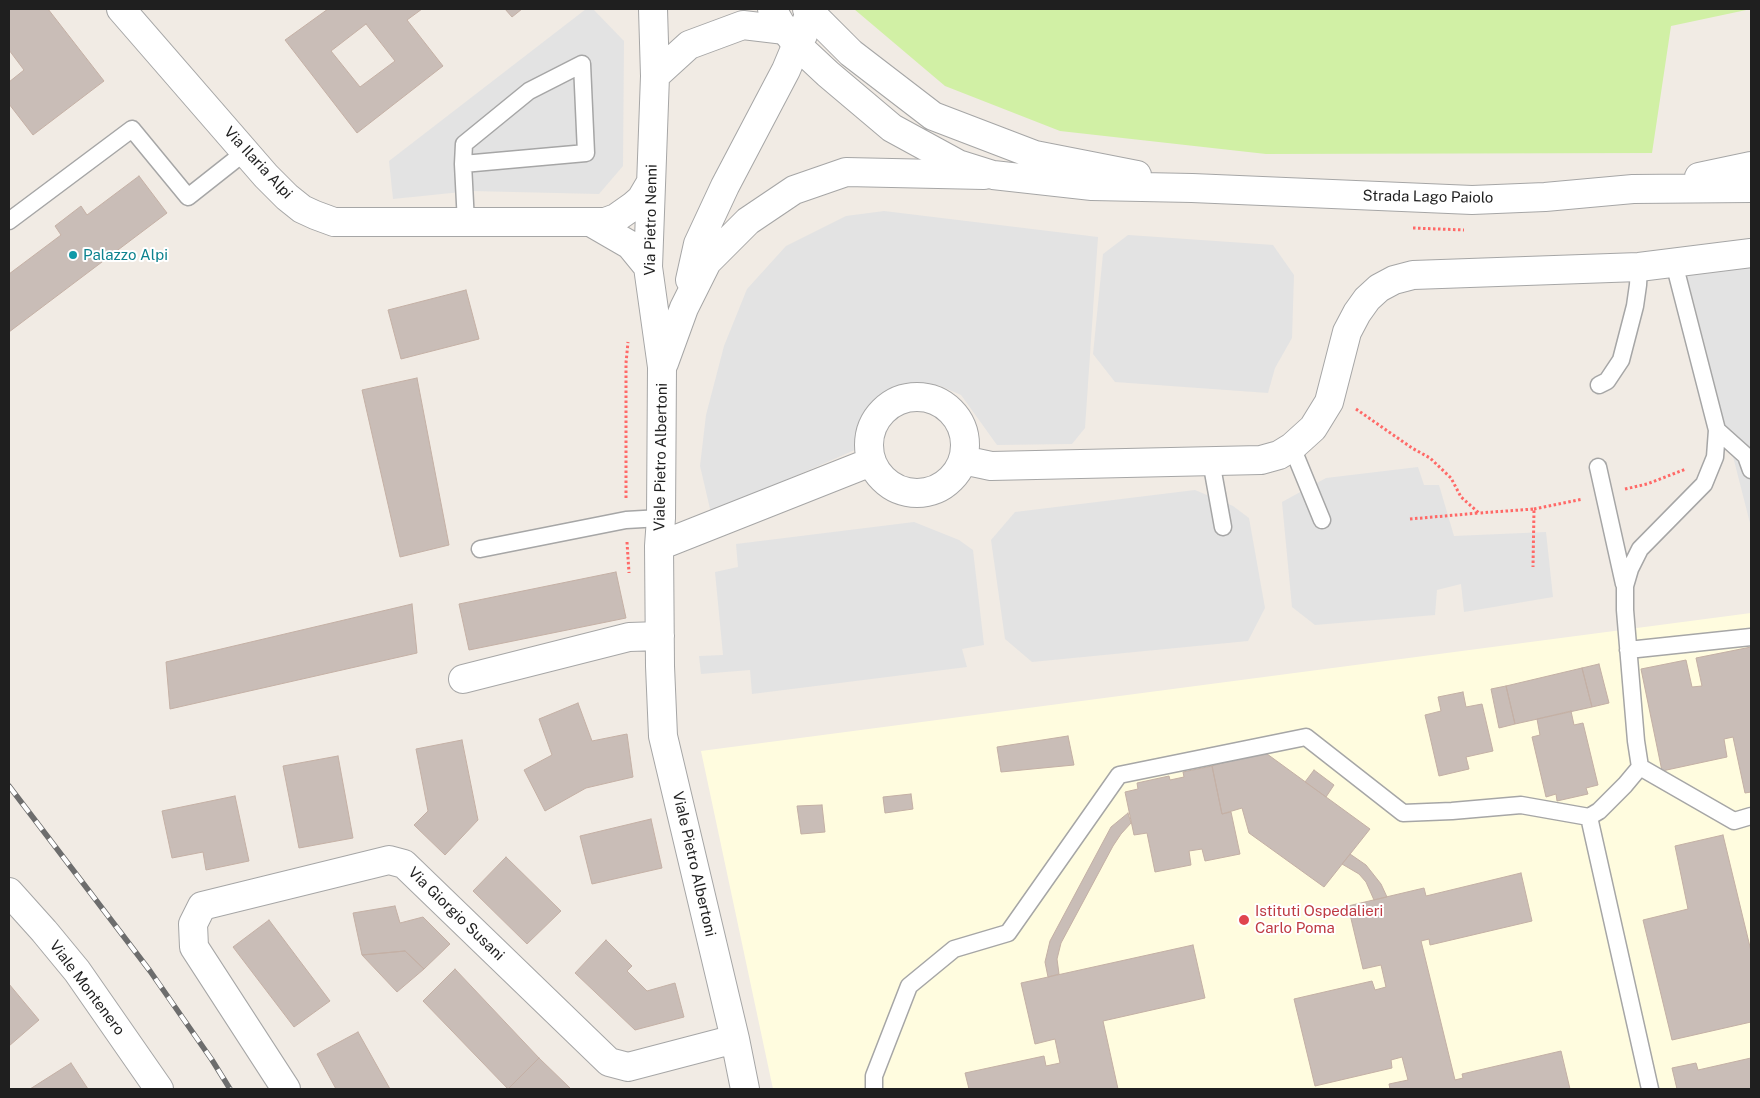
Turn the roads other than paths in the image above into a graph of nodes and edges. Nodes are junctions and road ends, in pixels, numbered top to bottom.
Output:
1 (653, 9) edge
2 (121, 10) edge
3 (795, 23) edge
4 (655, 76) junction
5 (245, 152) junction
6 (463, 164) junction
7 (1751, 166) edge
8 (993, 175) junction
9 (651, 182) junction
10 (1192, 188) junction
11 (1751, 188) edge
12 (1664, 189) junction
13 (9, 221) edge
14 (466, 223) junction
15 (592, 223) junction
16 (1751, 253) edge
17 (1674, 263) junction
18 (648, 267) junction
19 (1639, 267) junction
20 (684, 308) junction
21 (662, 367) junction
22 (1599, 385) dead end
23 (1717, 430) junction
24 (1292, 446) junction
25 (963, 460) junction
26 (1211, 461) junction
27 (1750, 461) edge
28 (871, 462) junction
29 (1598, 467) dead end
30 (661, 518) junction
31 (1322, 520) dead end
32 (1223, 527) dead end
33 (659, 546) junction
34 (480, 549) dead end
35 (1625, 586) junction
36 (660, 636) junction
37 (1751, 637) edge
38 (1628, 650) junction
39 (463, 679) dead end
40 (1640, 767) junction
41 (1751, 816) edge
42 (1589, 817) junction
43 (9, 892) edge
44 (734, 1039) junction
45 (159, 1089) edge
46 (286, 1089) edge
47 (745, 1089) edge
48 (874, 1089) edge
49 (1650, 1089) edge

1 - 4 street, Via Pietro Nenni
2 - 5 street, Via Ilaria Alpi
3 - 4 street
3 - 8 street, Strada Lago Paiolo
3 - 10 street, Strada Lago Paiolo
3 - 20 street
4 - 9 street, Via Pietro Nenni
5 - 13 lane
5 - 14 street, Via Ilaria Alpi
6 - 6 lane
6 - 14 lane
7 - 12 street, Strada Lago Paiolo
8 - 10 street, Strada Lago Paiolo
8 - 20 street
9 - 15 street, Via Ilaria Alpi
9 - 18 street, Via Pietro Nenni
10 - 12 street, Strada Lago Paiolo
11 - 12 street, Strada Lago Paiolo
14 - 15 street, Via Ilaria Alpi
15 - 18 street
16 - 17 street
17 - 19 street
17 - 23 lane
18 - 21 street, Via Pietro Nenni
19 - 22 lane
19 - 24 street
20 - 21 street
21 - 30 street, Viale Pietro Albertoni
23 - 27 lane
23 - 35 lane
24 - 26 street
24 - 31 lane
25 - 26 street
25 - 28 street
25 - 28 street
26 - 32 lane
28 - 33 street
29 - 35 lane
30 - 33 street, Viale Pietro Albertoni
30 - 34 lane
33 - 36 street, Viale Pietro Albertoni
35 - 38 lane
36 - 39 street
36 - 44 street, Viale Pietro Albertoni
37 - 38 lane
38 - 40 lane
40 - 41 lane
40 - 42 lane
42 - 48 lane
42 - 49 lane
43 - 45 street, Viale Montenero
44 - 46 street, Via Giorgio Susani
44 - 47 street, Viale Pietro Albertoni

